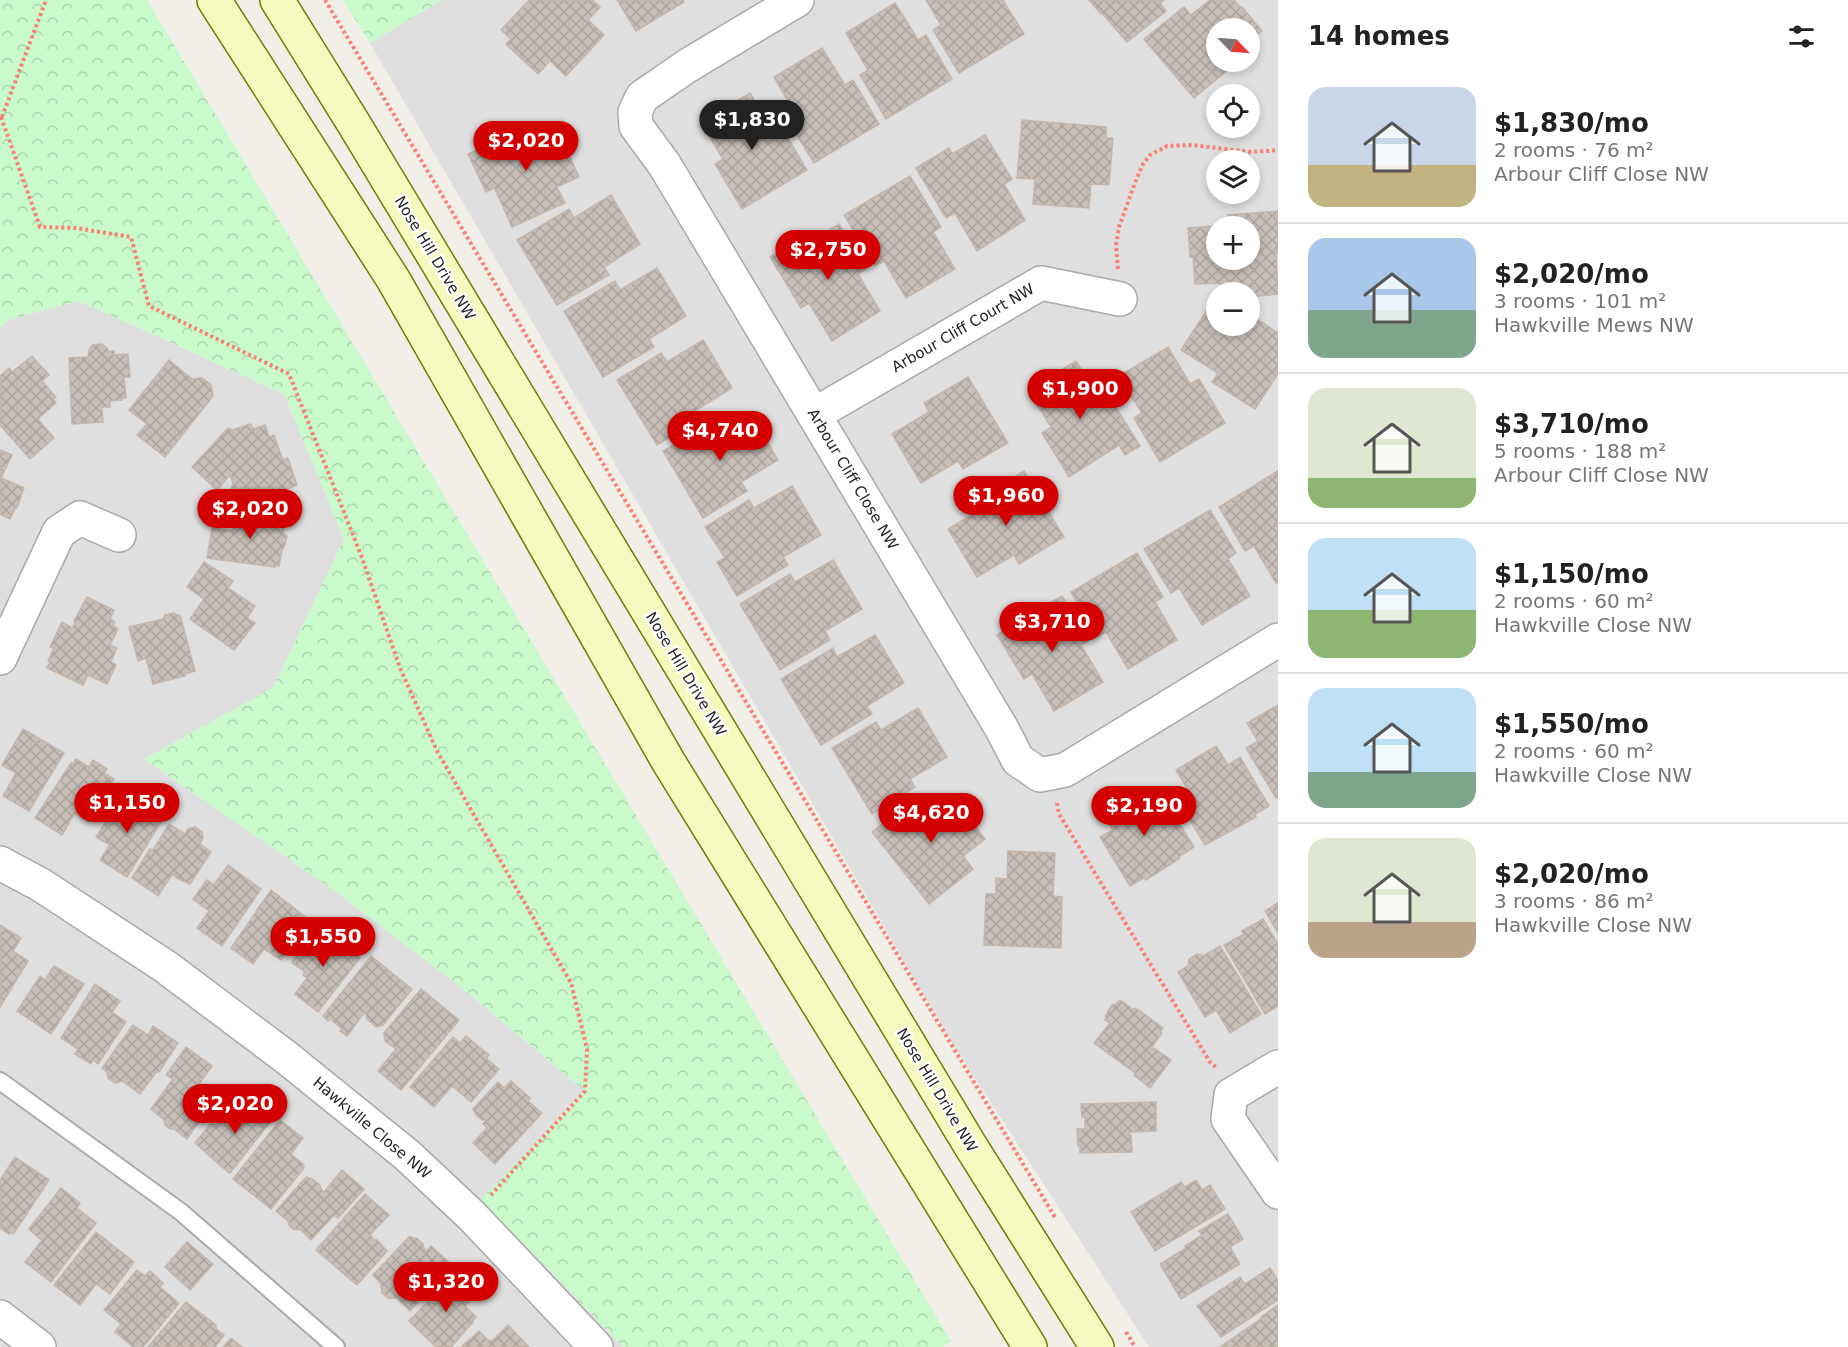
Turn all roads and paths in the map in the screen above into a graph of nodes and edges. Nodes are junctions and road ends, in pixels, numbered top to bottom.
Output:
1 (46, 0) edge
2 (214, 0) edge
3 (277, 0) edge
4 (325, 0) edge
5 (797, 0) edge
6 (1, 119) edge
7 (1278, 150) edge
8 (1120, 299) joint
9 (815, 414) junction
10 (119, 535) dead end
11 (1278, 640) edge
12 (0, 658) edge
13 (1059, 814) dead end
14 (0, 863) edge
15 (1210, 1062) dead end
16 (1278, 1067) edge
17 (0, 1081) edge
18 (1278, 1192) edge
19 (472, 1216) junction
20 (1061, 1228) dead end
21 (0, 1317) edge
22 (1123, 1328) dead end
23 (39, 1347) edge
24 (336, 1347) edge
25 (596, 1347) edge
26 (1030, 1347) edge
27 (1097, 1347) edge
28 (1135, 1347) edge

1 - 6 path
2 - 26 main road
3 - 27 main road, Nose Hill Drive NW
4 - 20 path
5 - 9 street, Arbour Cliff Close NW
6 - 19 path
7 - 8 path
8 - 9 street, Arbour Cliff Court NW
9 - 11 street, Arbour Cliff Close NW
10 - 12 street
13 - 15 path
14 - 19 street, Hawkville Close NW
16 - 18 street
17 - 24 lane
19 - 25 street, Hawkville Close NW
21 - 23 street
22 - 28 path

